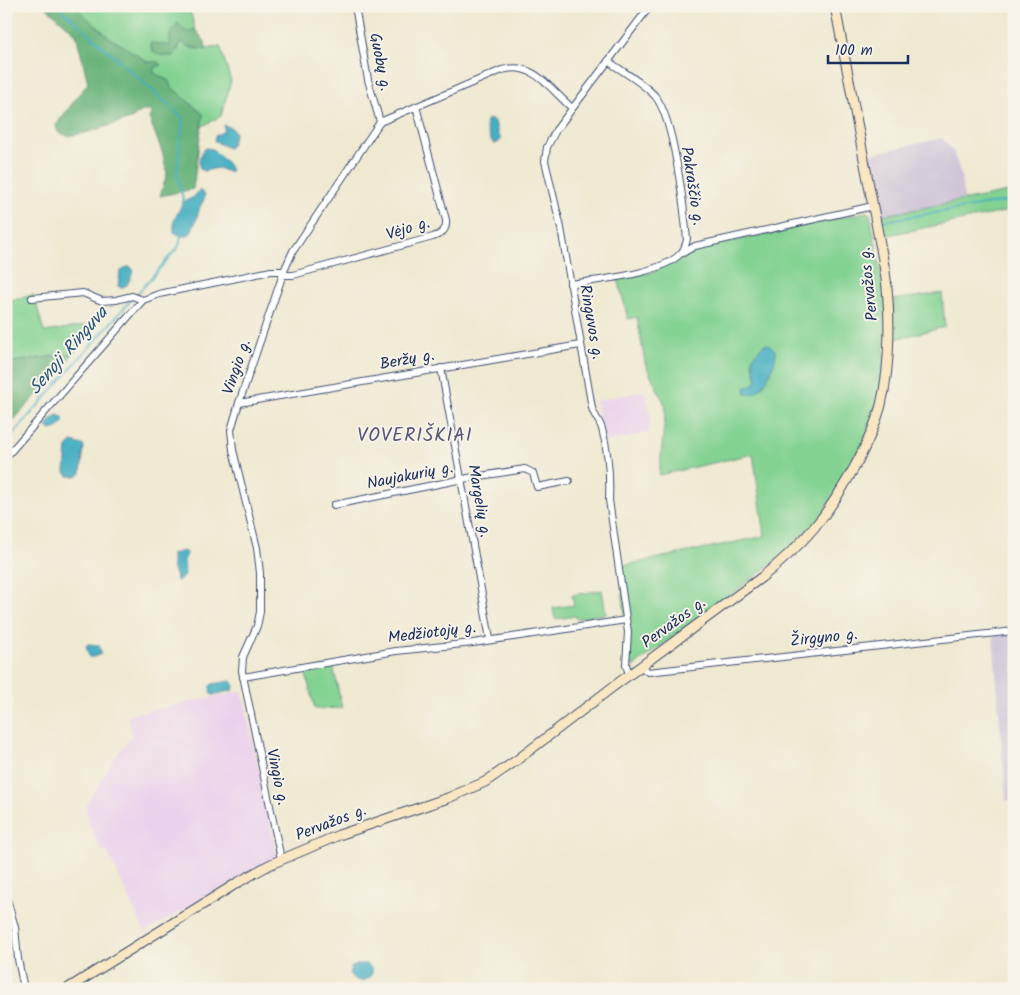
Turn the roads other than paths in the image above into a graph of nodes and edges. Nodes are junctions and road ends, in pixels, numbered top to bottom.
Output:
1 (355, 6) edge
2 (650, 6) edge
3 (835, 6) edge
4 (608, 61) junction
5 (416, 106) junction
6 (572, 108) junction
7 (380, 122) junction
8 (872, 206) junction
9 (687, 239) junction
10 (695, 246) junction
11 (680, 254) junction
12 (283, 273) junction
13 (570, 284) junction
14 (32, 298) dead end
15 (143, 300) junction
16 (580, 344) junction
17 (441, 368) junction
18 (239, 403) junction
19 (6, 457) edge
20 (461, 481) junction
21 (569, 481) dead end
22 (334, 505) dead end
23 (626, 620) junction
24 (1014, 631) edge
25 (490, 640) junction
26 (640, 666) junction
27 (629, 674) junction
28 (242, 676) junction
29 (281, 859) junction
30 (6, 896) edge
31 (24, 989) edge
32 (67, 989) edge

1 - 7 street, Guobų g.
2 - 4 street, Ringuvos g.
3 - 8 main road, Pervažos g.
4 - 6 street, Ringuvos g.
4 - 9 street, Pakraščio g.
5 - 6 street
5 - 7 street
5 - 12 street, Vėjo g.
6 - 13 street, Ringuvos g.
7 - 12 street, Vingio g.
8 - 10 street
8 - 26 main road, Pervažos g.
9 - 10 street
9 - 11 street, Pakraščio g.
10 - 11 street
11 - 13 street
12 - 15 street
12 - 18 street, Vingio g.
13 - 16 street, Ringuvos g.
14 - 15 street
15 - 19 street
16 - 17 street, Beržų g.
16 - 23 street, Ringuvos g.
17 - 18 street, Beržų g.
17 - 20 street, Margelių g.
18 - 28 street, Vingio g.
20 - 21 street, Naujakurių g.
20 - 22 street, Naujakurių g.
20 - 25 street, Margelių g.
23 - 25 street, Medžiotojų g.
23 - 27 street, Ringuvos g.
24 - 26 street, Žirgyno g.
25 - 28 street, Medžiotojų g.
26 - 27 main road, Pervažos g.
27 - 29 main road, Pervažos g.
28 - 29 street, Vingio g.
29 - 32 main road, Pervažos g.
30 - 31 street

